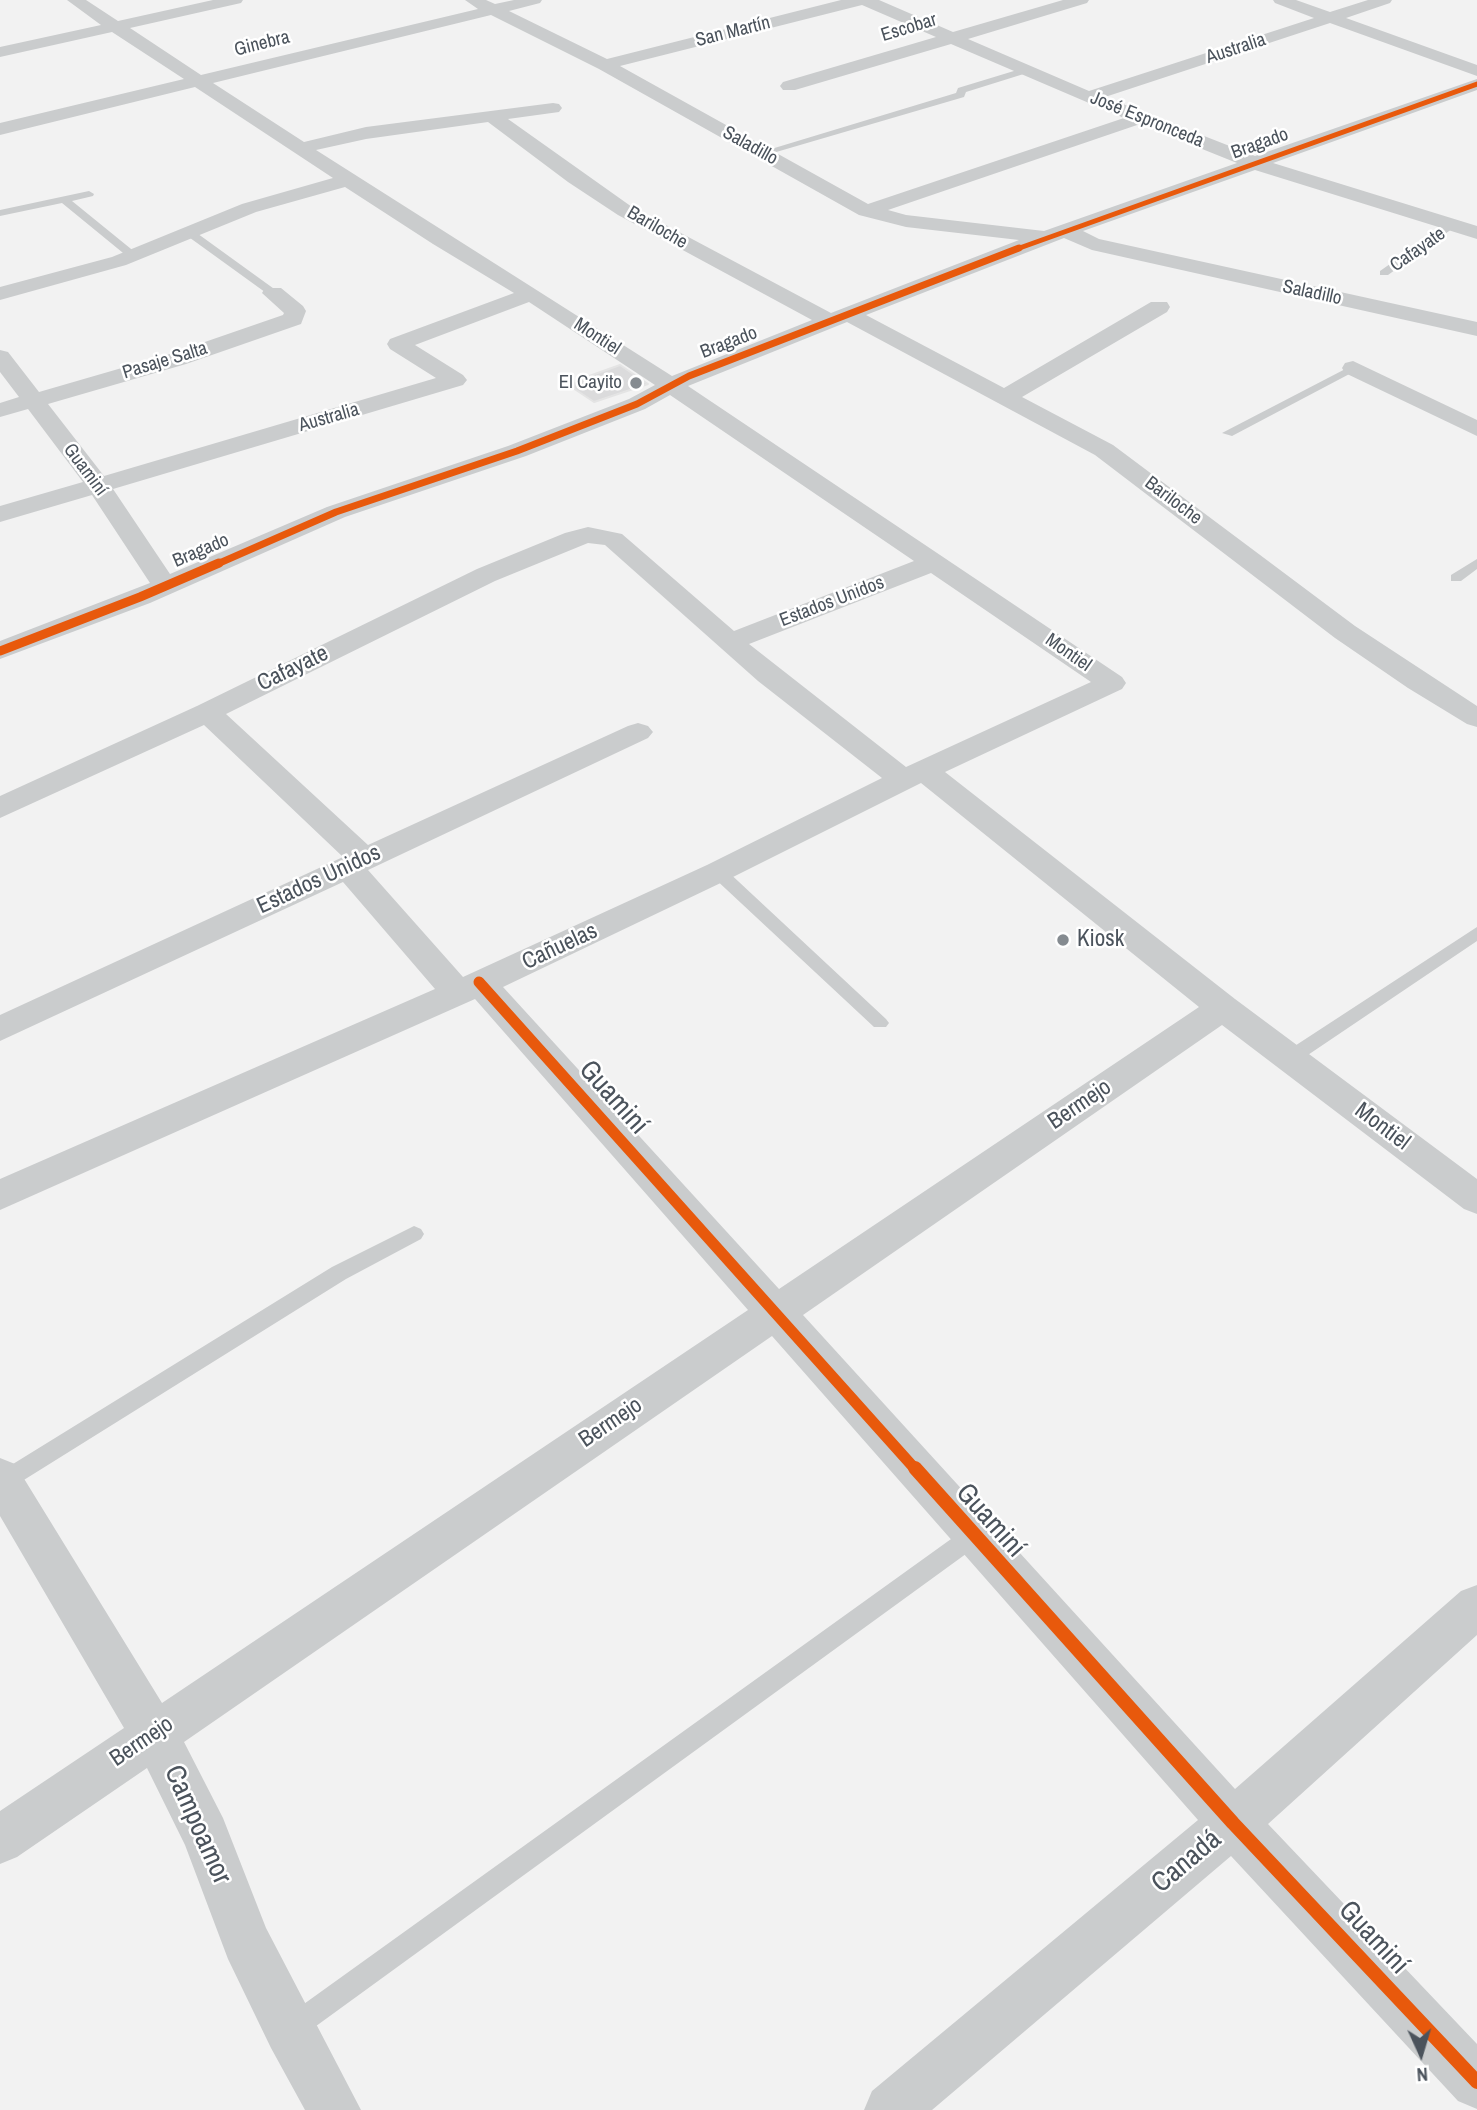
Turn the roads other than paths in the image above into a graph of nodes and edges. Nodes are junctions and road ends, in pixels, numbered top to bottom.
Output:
1 (75, 0) edge
2 (235, 0) edge
3 (473, 0) edge
4 (534, 0) edge
5 (863, 0) edge
6 (1081, 0) edge
7 (1281, 0) edge
8 (1384, 0) edge
9 (491, 10) junction
10 (1331, 18) junction
11 (115, 27) junction
12 (953, 37) junction
13 (0, 52) edge
14 (605, 65) junction
15 (1027, 70) junction
16 (1477, 71) edge
17 (196, 81) junction
18 (1477, 84) edge
19 (789, 86) dead end
20 (1088, 97) junction
21 (553, 108) dead end
22 (492, 116) junction
23 (1141, 118) junction
24 (0, 129) edge
25 (302, 148) junction
26 (763, 153) junction
27 (1257, 164) junction
28 (346, 180) junction
29 (89, 194) dead end
30 (64, 199) junction
31 (866, 211) junction
32 (2, 213) dead end
33 (1451, 226) junction
34 (1067, 231) junction
35 (191, 233) junction
36 (1477, 233) edge
37 (1044, 238) junction
38 (132, 255) junction
39 (1384, 273) dead end
40 (273, 293) joint
41 (0, 294) edge
42 (531, 294) junction
43 (1159, 307) dead end
44 (841, 319) junction
45 (1477, 329) edge
46 (0, 357) edge
47 (1353, 368) joint
48 (672, 386) junction
49 (1004, 398) junction
50 (33, 401) junction
51 (0, 410) edge
52 (1477, 429) edge
53 (1228, 433) dead end
54 (99, 486) junction
55 (0, 514) edge
56 (588, 535) joint
57 (936, 562) junction
58 (1477, 563) edge
59 (1457, 578) dead end
60 (164, 586) junction
61 (729, 642) junction
62 (0, 651) edge
63 (1112, 683) joint
64 (207, 712) junction
65 (1477, 718) edge
66 (638, 732) dead end
67 (914, 775) junction
68 (0, 808) edge
69 (356, 863) junction
70 (718, 873) junction
71 (1477, 933) edge
72 (468, 987) junction
73 (1223, 1008) junction
74 (880, 1023) dead end
75 (0, 1029) edge
76 (1290, 1058) junction
77 (0, 1195) edge
78 (1477, 1199) edge
79 (414, 1234) dead end
80 (774, 1312) junction
81 (1, 1479) edge
82 (973, 1536) junction
83 (1477, 1606) edge
84 (154, 1734) junction
85 (1233, 1823) junction
86 (0, 1840) edge
87 (289, 2030) junction
88 (1477, 2082) edge
89 (334, 2110) edge
90 (891, 2110) edge

1 - 11 street, Montiel
2 - 11 street
3 - 9 street, Saladillo
4 - 9 street, Ginebra
5 - 12 street, José Espronceda
5 - 14 street, San Martín
6 - 12 street, Escobar
7 - 10 street
8 - 10 street, Australia
9 - 14 street, Saladillo
9 - 17 street, Ginebra
10 - 16 street
10 - 20 street, Australia
11 - 13 street
11 - 17 street, Montiel
12 - 15 street, José Espronceda
12 - 19 street, Escobar
14 - 26 street, Saladillo
15 - 20 street, José Espronceda
15 - 26 lane
17 - 24 street, Ginebra
17 - 25 street, Montiel
18 - 27 street, Bragado
20 - 23 street, José Espronceda
21 - 22 street
22 - 25 street
22 - 44 street, Bariloche
23 - 27 street, José Espronceda
23 - 31 street
25 - 28 street, Montiel
26 - 31 street, Saladillo
27 - 33 street, José Espronceda
27 - 34 street, Bragado
28 - 35 street
28 - 42 street, Montiel
29 - 30 lane
30 - 32 lane
30 - 38 lane
31 - 37 street, Saladillo
33 - 36 street, José Espronceda
33 - 39 lane, Cafayate
34 - 37 street, Bragado
34 - 45 street, Saladillo
35 - 38 street
35 - 40 lane
37 - 44 street, Bragado
38 - 41 street
40 - 50 street, Pasaje Salta
42 - 48 street, Montiel
42 - 54 street, Australia
43 - 49 street
44 - 48 street, Bragado
44 - 49 street, Bariloche
46 - 50 street, Guaminí
47 - 52 street
47 - 53 lane
48 - 57 street, Montiel
48 - 60 street, Bragado
49 - 65 street, Bariloche
50 - 51 street, Pasaje Salta
50 - 54 street, Guaminí
54 - 55 street, Australia
54 - 60 street, Guaminí
56 - 61 street, Montiel
56 - 64 street, Cafayate
57 - 61 street, Estados Unidos
57 - 63 street, Montiel
58 - 59 lane
60 - 62 street, Bragado
61 - 67 street, Montiel
63 - 67 street, Cañuelas
64 - 68 street, Cafayate
64 - 69 street, Guaminí
66 - 69 street, Estados Unidos
67 - 70 street, Cañuelas
67 - 73 street, Montiel
69 - 72 street, Guaminí
69 - 75 street, Estados Unidos
70 - 72 street, Cañuelas
70 - 74 lane
71 - 76 lane
72 - 77 street, Cañuelas
72 - 80 street, Guaminí
73 - 76 street, Montiel
73 - 80 street, Bermejo
76 - 78 street, Montiel
79 - 81 lane
80 - 82 street, Guaminí
80 - 84 street, Bermejo
81 - 84 street, Campoamor
82 - 85 street, Guaminí
82 - 87 lane
83 - 85 street, Canadá
84 - 86 street, Bermejo
84 - 87 street, Campoamor
85 - 88 street, Guaminí
85 - 90 street, Canadá
87 - 89 street, Campoamor

